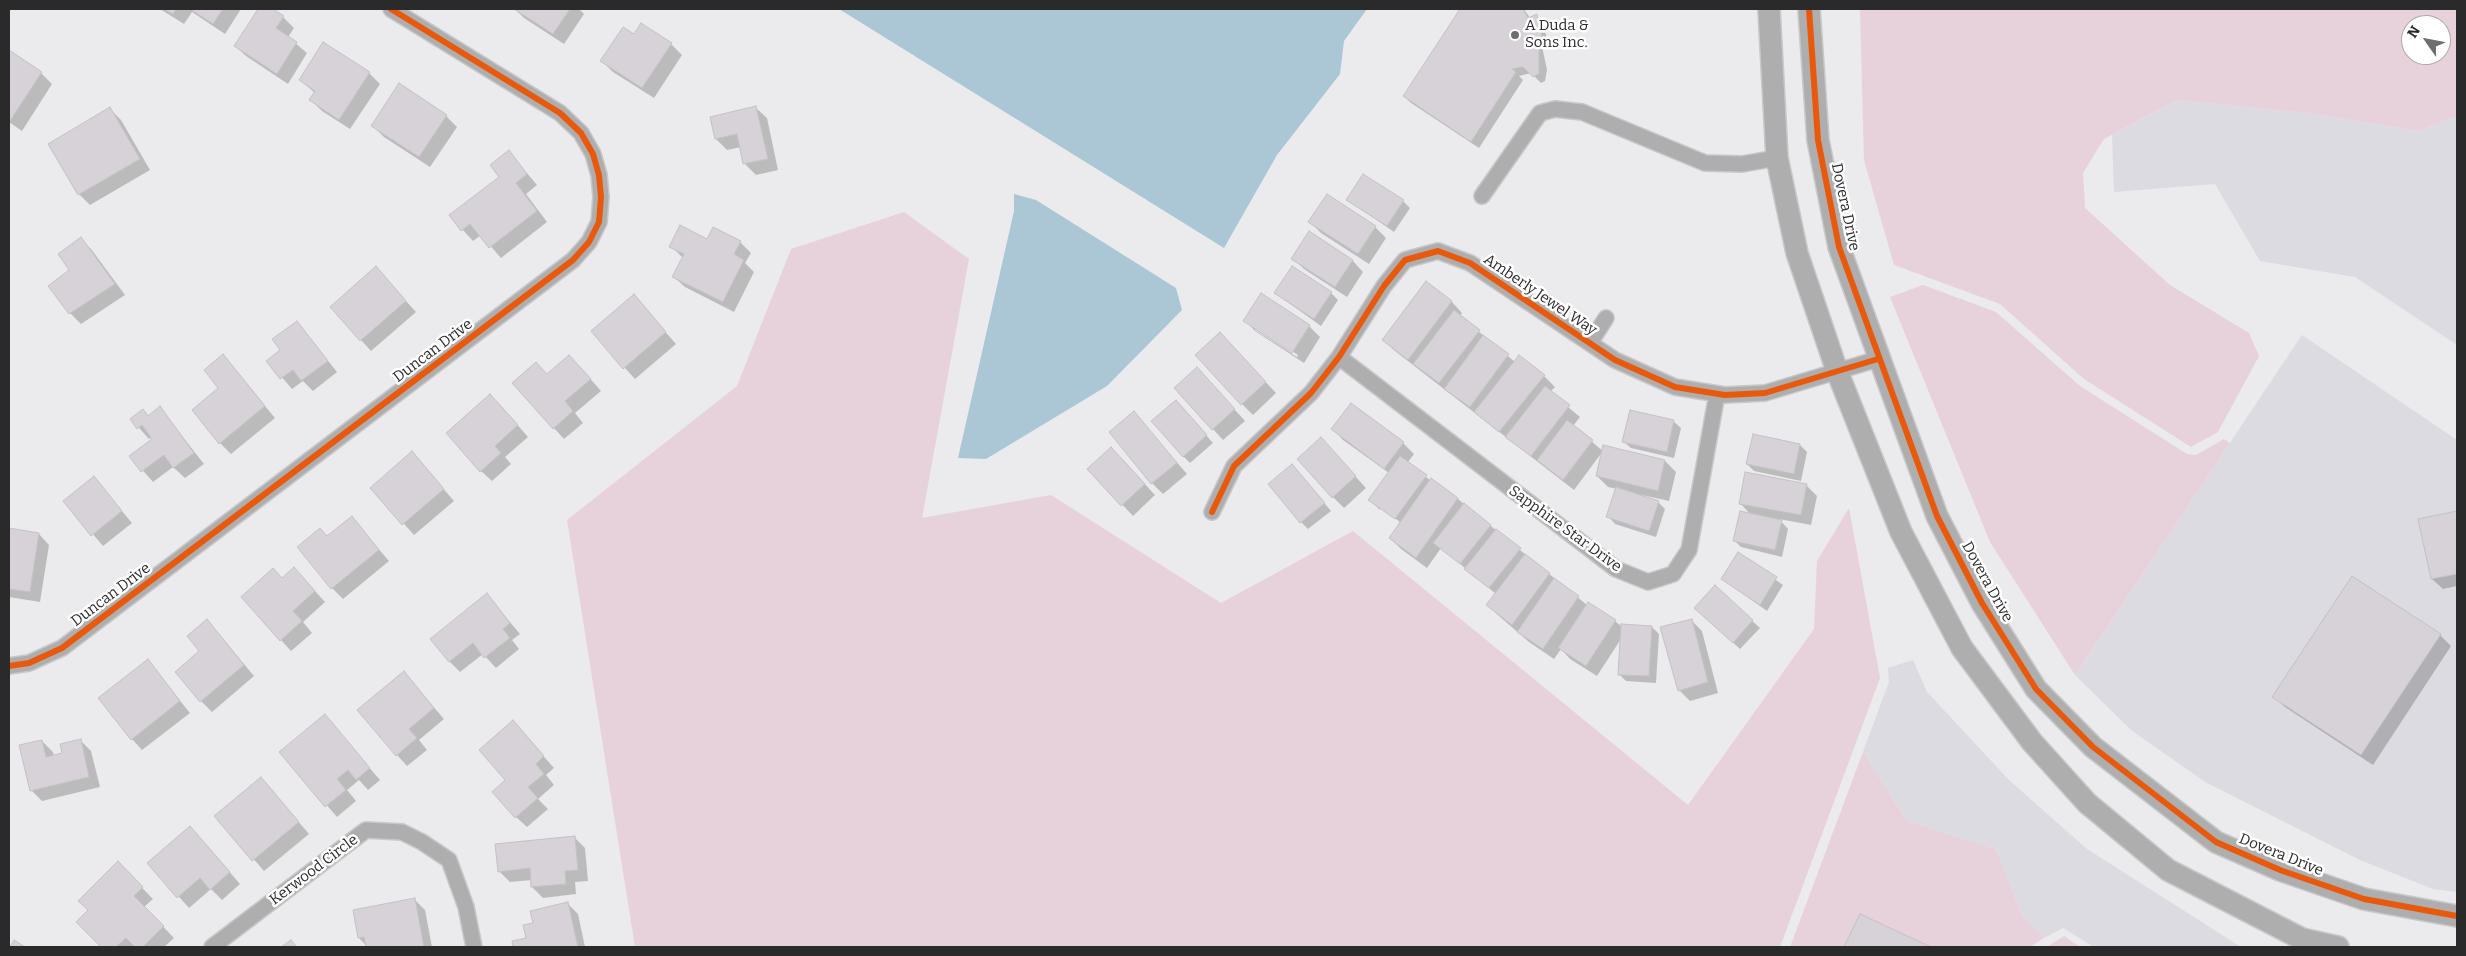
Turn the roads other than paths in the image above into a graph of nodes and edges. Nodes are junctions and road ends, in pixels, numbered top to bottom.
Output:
1 (391, 9) edge
2 (1769, 9) edge
3 (1808, 9) edge
4 (1777, 158) junction
5 (1482, 196) dead end
6 (1606, 318) dead end
7 (1590, 343) junction
8 (1339, 357) junction
9 (1878, 359) junction
10 (1837, 371) junction
11 (1716, 394) junction
12 (1212, 512) dead end
13 (9, 666) edge
14 (2457, 916) edge
15 (212, 947) edge
16 (474, 947) edge
17 (2338, 947) edge

1 - 13 street, Duncan Drive
2 - 4 street
3 - 9 street, Dovera Drive
4 - 5 street
4 - 10 street
6 - 7 street
7 - 8 street, Amberly Jewel Way
7 - 11 street, Amberly Jewel Way
8 - 11 street, Sapphire Star Drive
8 - 12 street, Amberly Jewel Way
9 - 10 street, Amberly Jewel Way
9 - 14 street, Dovera Drive
10 - 11 street, Amberly Jewel Way
10 - 17 street
15 - 16 street, Kerwood Circle

